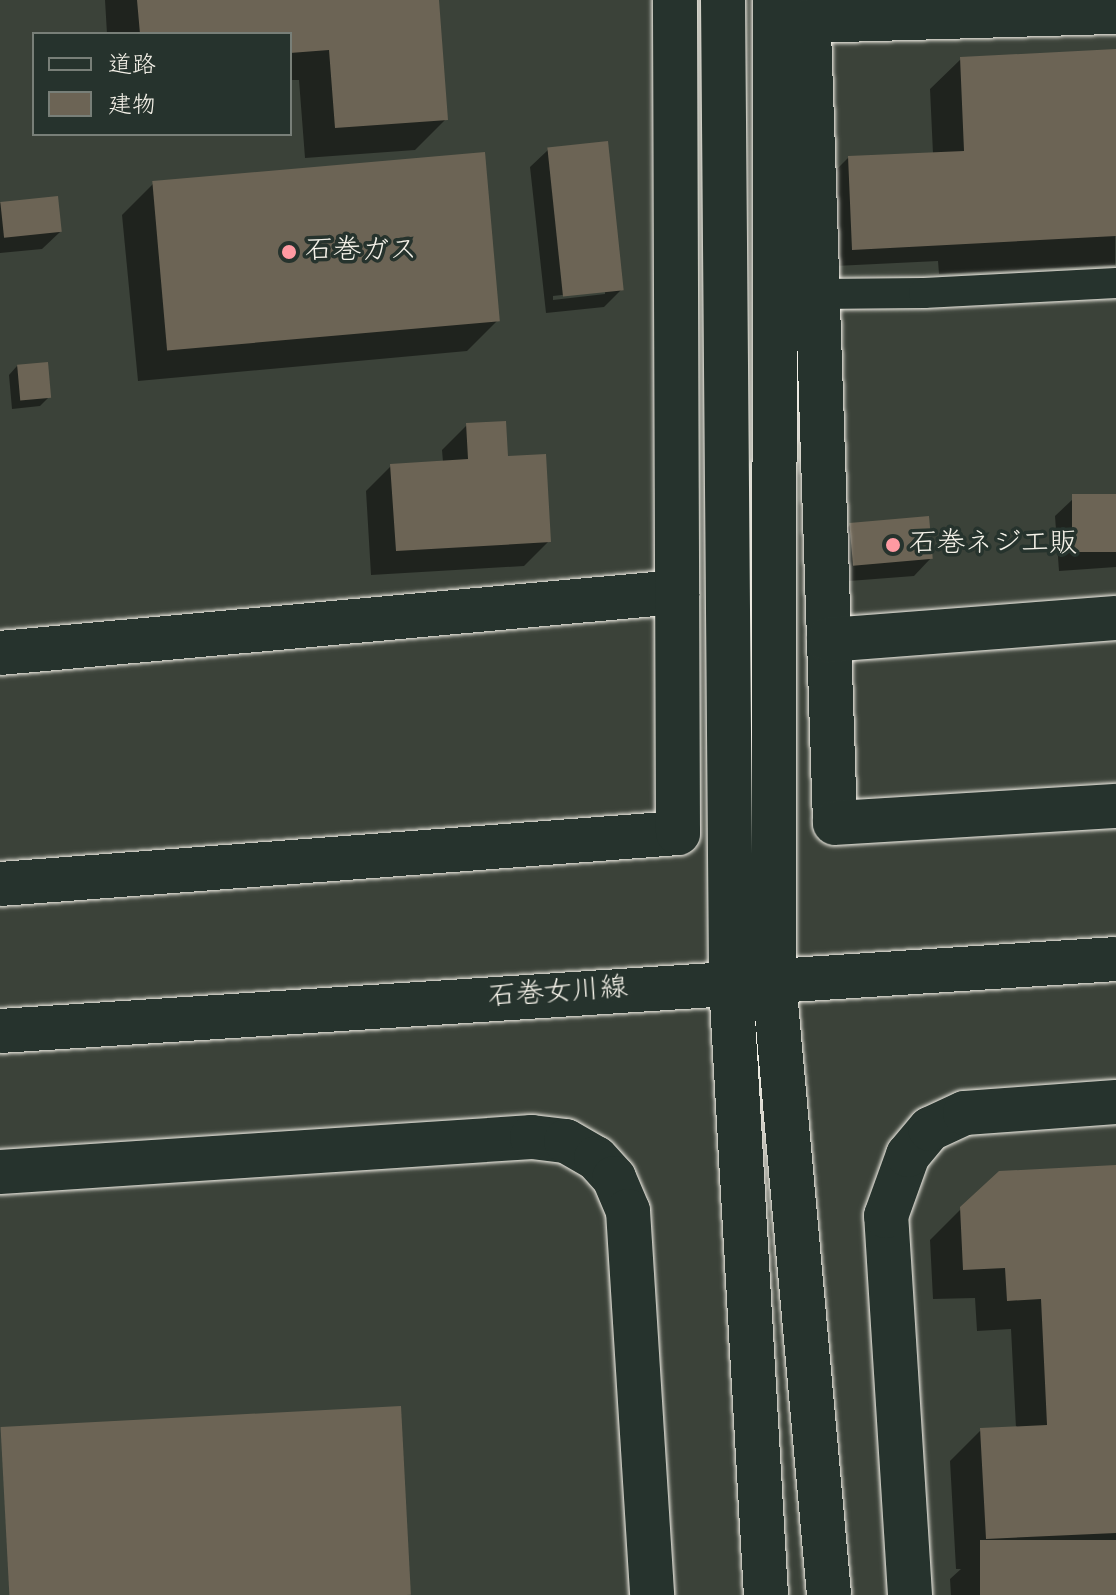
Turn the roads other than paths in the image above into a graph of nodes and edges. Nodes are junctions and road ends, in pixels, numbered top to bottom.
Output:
1 (675, 0) edge
2 (723, 0) edge
3 (797, 7) edge
4 (1116, 12) edge
5 (1116, 283) edge
6 (818, 294) junction
7 (677, 592) junction
8 (1116, 618) edge
9 (829, 640) junction
10 (0, 653) edge
11 (1116, 806) edge
12 (0, 884) edge
13 (1116, 959) edge
14 (774, 981) junction
15 (731, 983) junction
16 (0, 1031) edge
17 (1116, 1102) edge
18 (0, 1172) edge
19 (652, 1595) edge
20 (766, 1595) edge
21 (829, 1595) edge
22 (910, 1595) edge

1 - 7 street
2 - 15 street
3 - 4 street
3 - 6 street
3 - 14 street
5 - 6 lane
6 - 9 street
7 - 10 street
7 - 12 street
8 - 9 street
9 - 11 street
13 - 14 street, 石巻女川線
14 - 15 street, 石巻女川線
14 - 21 street
15 - 16 street, 石巻女川線
15 - 20 street
17 - 22 street
18 - 19 street

